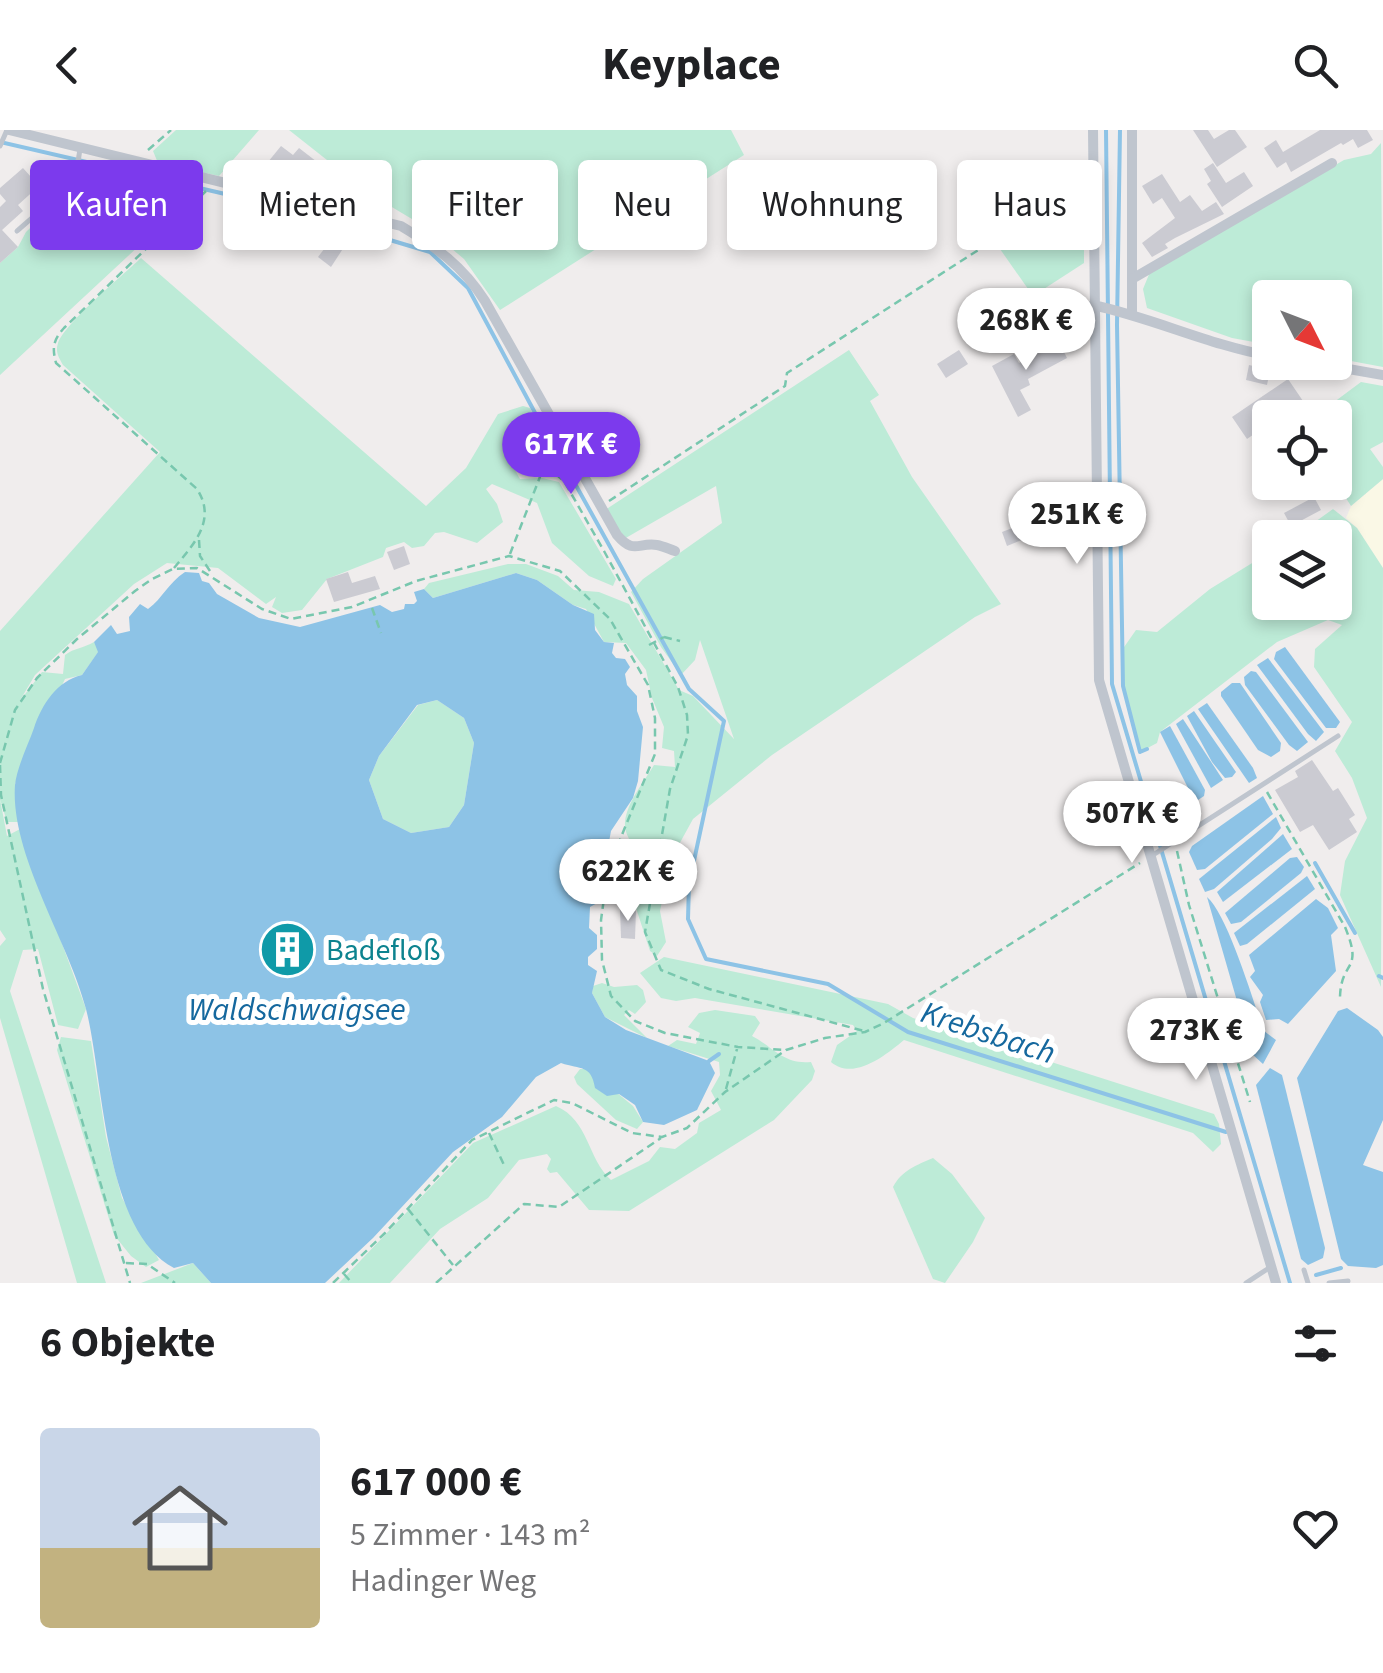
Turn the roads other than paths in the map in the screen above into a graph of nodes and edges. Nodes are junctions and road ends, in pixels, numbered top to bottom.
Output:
1 (1093, 130) edge
2 (1132, 130) edge
3 (4, 138) edge
4 (80, 157) junction
5 (1332, 164) dead end
6 (17, 231) dead end
7 (1132, 279) junction
8 (1093, 305) junction
9 (1132, 313) junction
10 (1252, 352) edge
11 (1352, 370) edge
12 (1383, 375) edge
13 (675, 551) dead end
14 (1338, 736) dead end
15 (1154, 855) junction
16 (1271, 1266) junction
17 (1304, 1270) dead end
18 (1348, 1281) edge
19 (1246, 1283) edge
20 (1276, 1283) edge
21 (1308, 1283) edge
22 (1328, 1283) edge

1 - 8 street
2 - 7 street
3 - 4 street
4 - 6 lane
4 - 13 street
5 - 7 street
7 - 9 street
8 - 9 street
8 - 15 street
9 - 10 street
11 - 12 street
14 - 15 lane
15 - 16 street
16 - 19 lane
16 - 20 street
17 - 21 lane
18 - 22 lane

